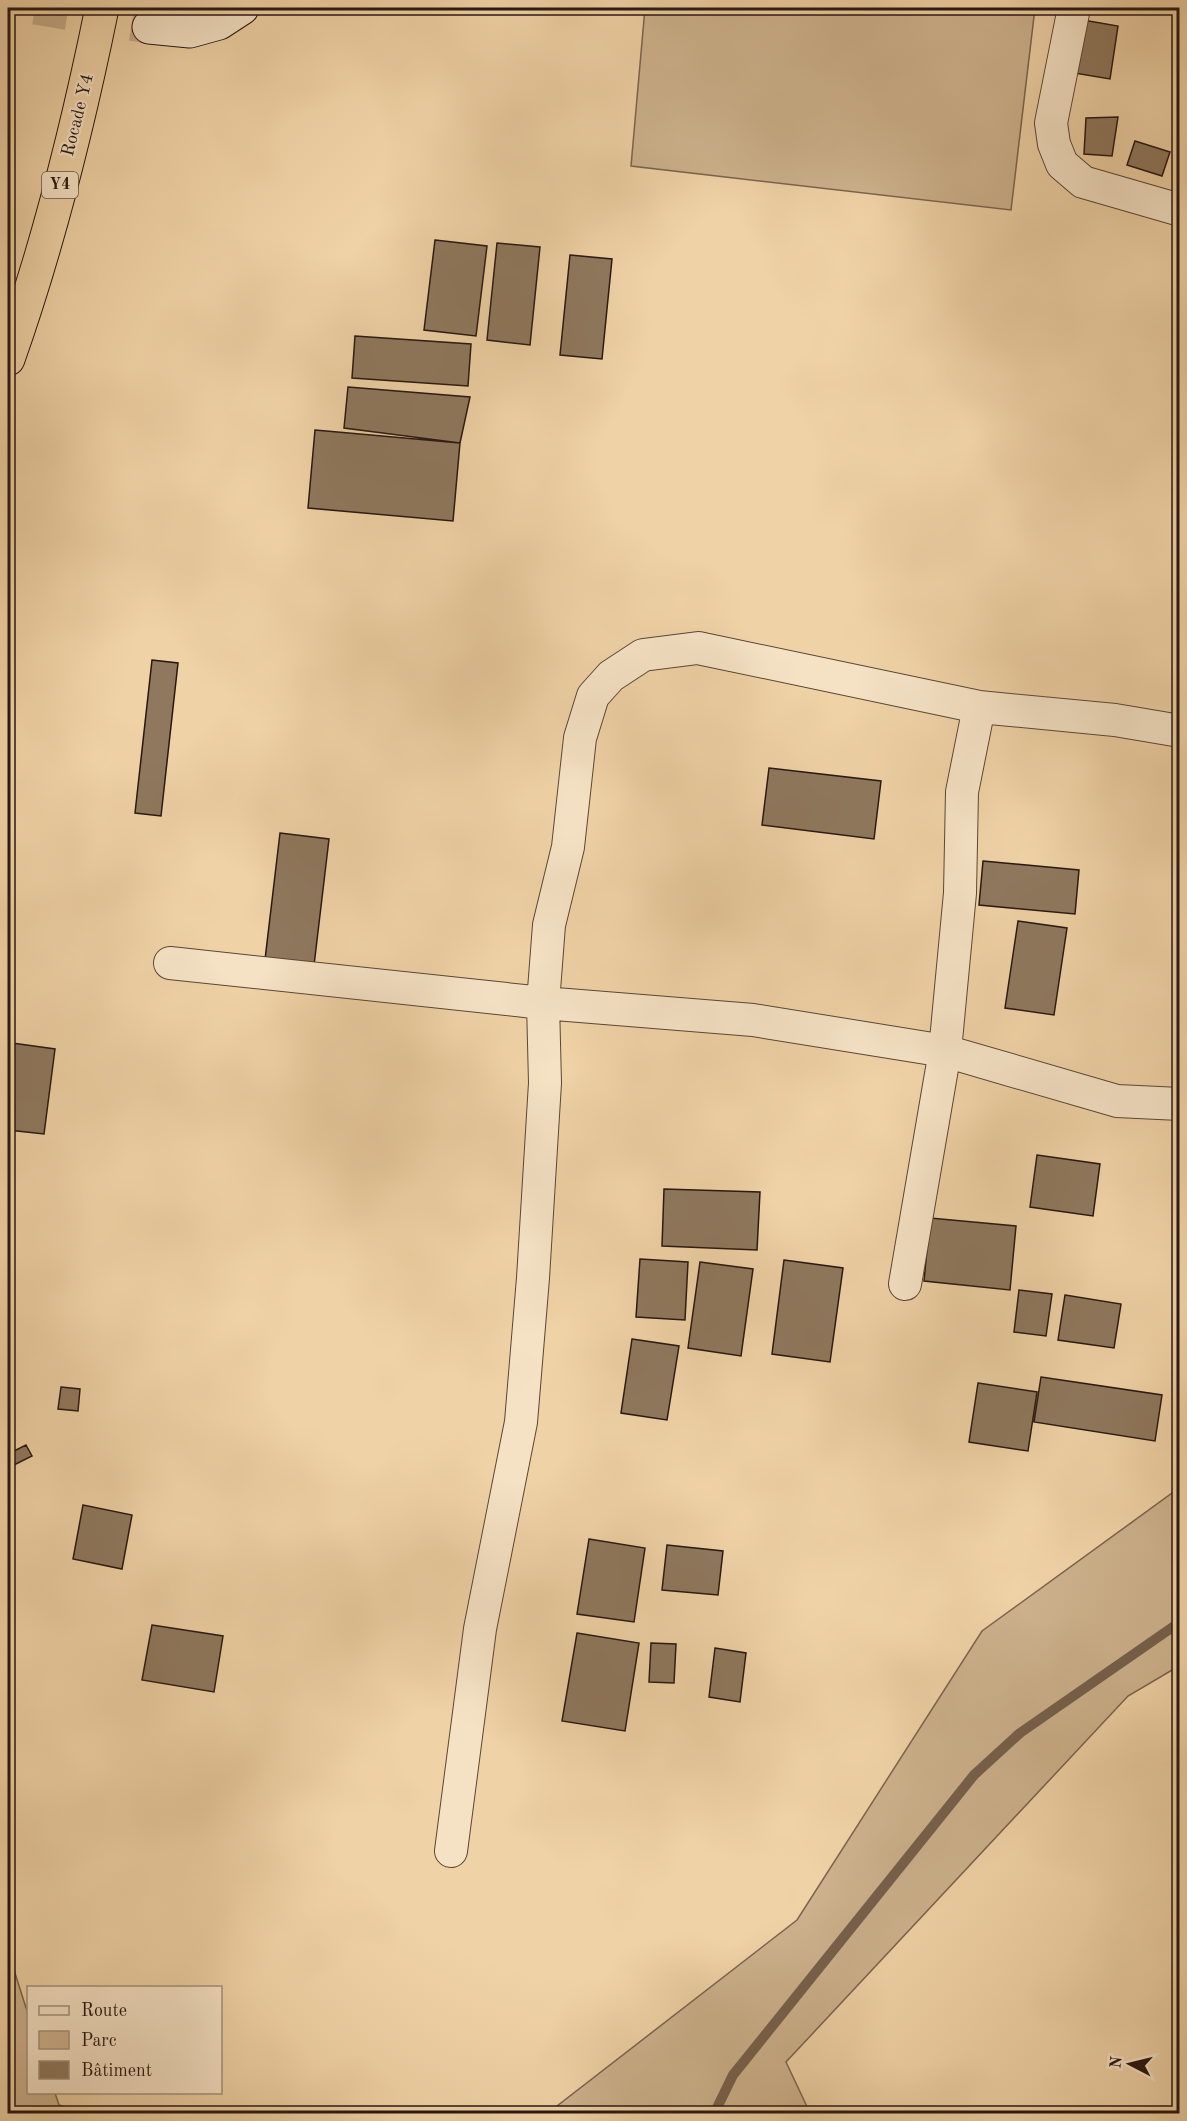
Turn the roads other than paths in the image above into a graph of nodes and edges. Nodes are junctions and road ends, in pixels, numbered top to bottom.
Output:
1 (102, 8) edge
2 (242, 8) edge
3 (1074, 8) edge
4 (149, 27) tunnel mouth
5 (1179, 210) edge
6 (8, 359) edge
7 (979, 707) junction
8 (1179, 731) edge
9 (170, 963) dead end
10 (543, 1003) junction
11 (945, 1051) junction
12 (1179, 1104) edge
13 (905, 1284) dead end
14 (451, 1851) dead end

1 - 6 highway, Rocade Y4 / Y4
2 - 4 street
3 - 5 street
7 - 8 street
7 - 10 street
7 - 11 street
9 - 10 street
10 - 11 street
10 - 14 street
11 - 12 street
11 - 13 street

